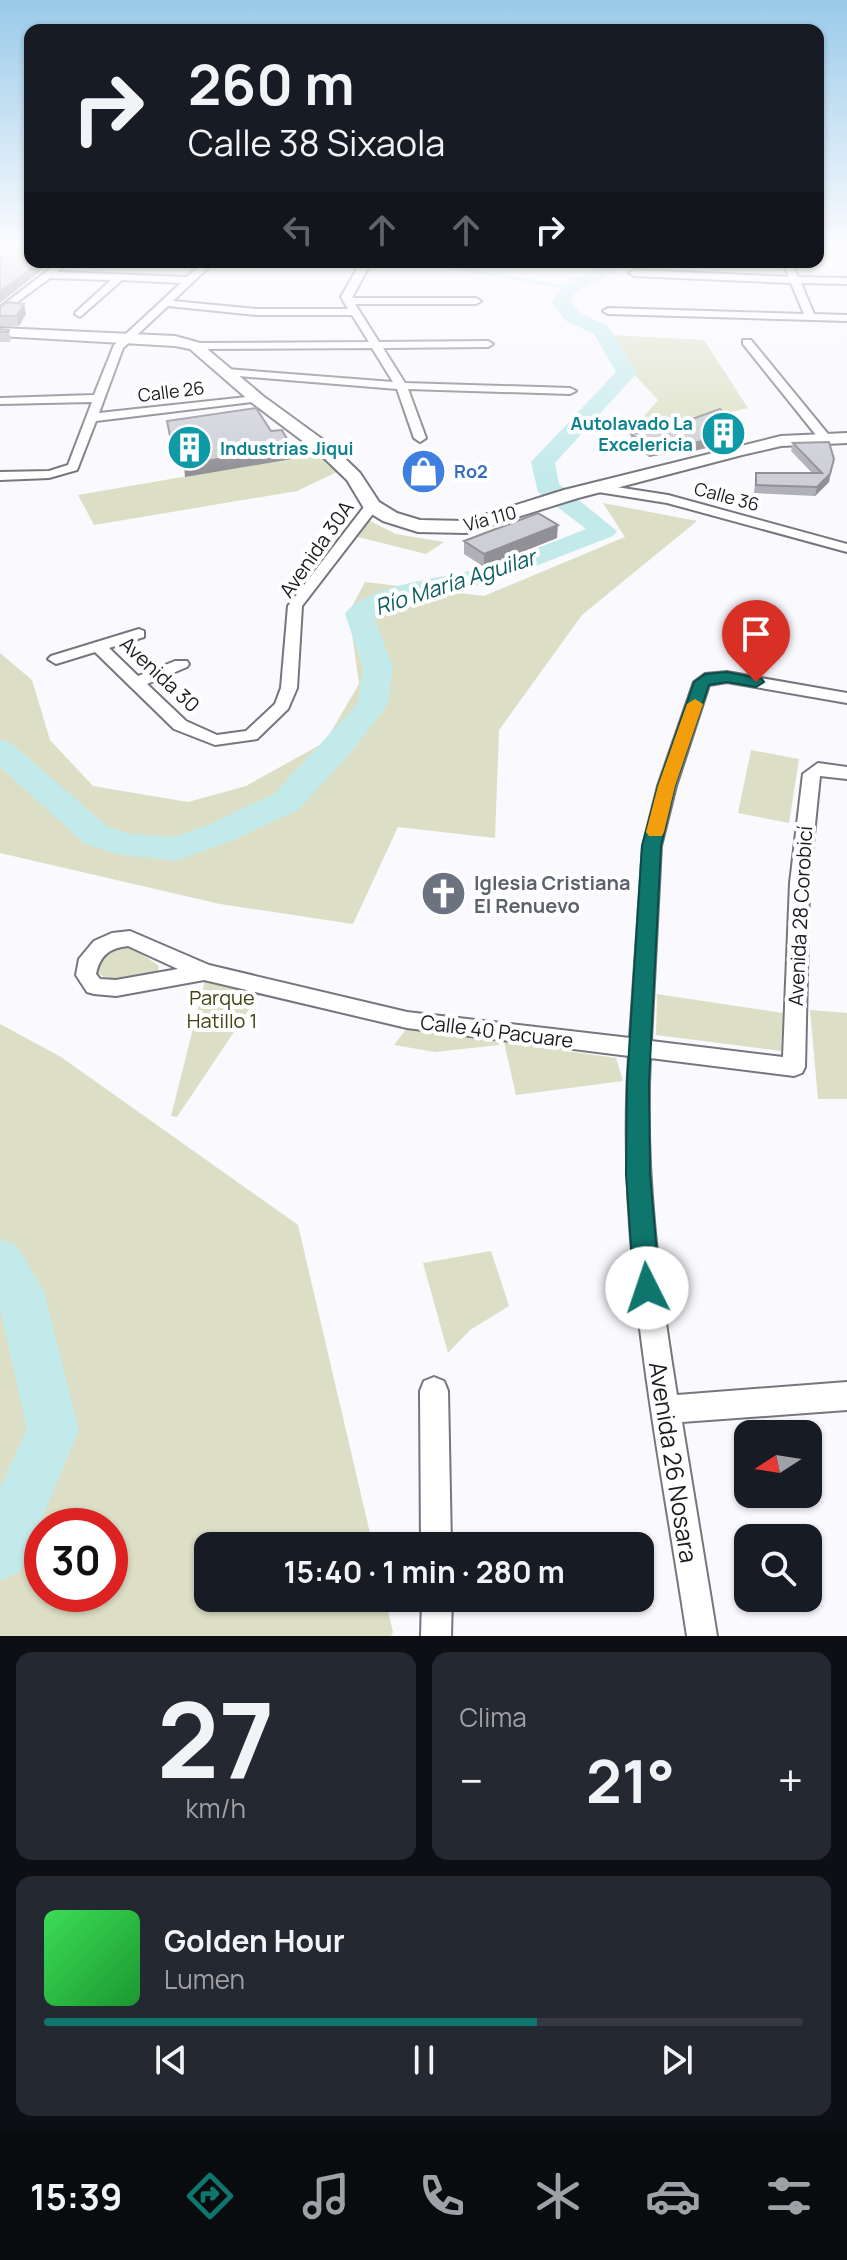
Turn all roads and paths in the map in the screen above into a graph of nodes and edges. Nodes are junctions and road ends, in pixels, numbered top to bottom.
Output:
1 (149, 321) edge
2 (362, 321) edge
3 (0, 332) edge
4 (130, 339) junction
5 (747, 342) dead end
6 (377, 343) junction
7 (488, 344) dead end
8 (195, 346) junction
9 (226, 372) junction
10 (402, 387) junction
11 (570, 391) dead end
12 (97, 398) junction
13 (257, 399) junction
14 (2, 404) edge
15 (90, 418) junction
16 (824, 437) junction
17 (420, 438) dead end
18 (847, 438) edge
19 (0, 476) edge
20 (597, 488) junction
21 (372, 506) junction
22 (847, 548) edge
23 (139, 634) dead end
24 (98, 646) junction
25 (56, 659) dead end
26 (181, 664) dead end
27 (138, 682) junction
28 (847, 698) edge
29 (240, 738) joint
30 (847, 773) edge
31 (204, 972) junction
32 (639, 1047) junction
33 (794, 1067) joint
34 (434, 1391) dead end
35 (847, 1396) edge
36 (667, 1409) junction
37 (436, 1532) edge
38 (437, 1612) edge
39 (436, 1636) edge
40 (702, 1636) edge

1 - 4 street
2 - 6 street
3 - 4 main road
4 - 8 main road
4 - 12 street
5 - 16 street
6 - 7 street
6 - 8 street
6 - 10 street
8 - 9 main road
9 - 10 street, Calle 26
9 - 13 main road
10 - 11 street, Calle 26
10 - 17 street
12 - 14 street
12 - 15 street
13 - 15 street, Calle 26
13 - 21 main road
15 - 19 street
16 - 18 main road, Vía 110
16 - 20 main road, Vía 110
20 - 21 main road, Vía 110
20 - 22 street, Calle 36
21 - 29 street, Avenida 30A
23 - 24 street
24 - 25 street
24 - 27 street, Avenida 30
26 - 27 street
27 - 29 street, Avenida 30
28 - 32 street, Avenida 26 Nosara
30 - 33 street, Avenida 28 Corobicí
31 - 31 street, Calle 40 Pacuare
31 - 32 street, Calle 40 Pacuare
32 - 33 street, Calle 40 Pacuare
32 - 36 street, Avenida 26 Nosara
34 - 37 street
35 - 36 street
36 - 40 street, Avenida 26 Nosara
38 - 39 street

